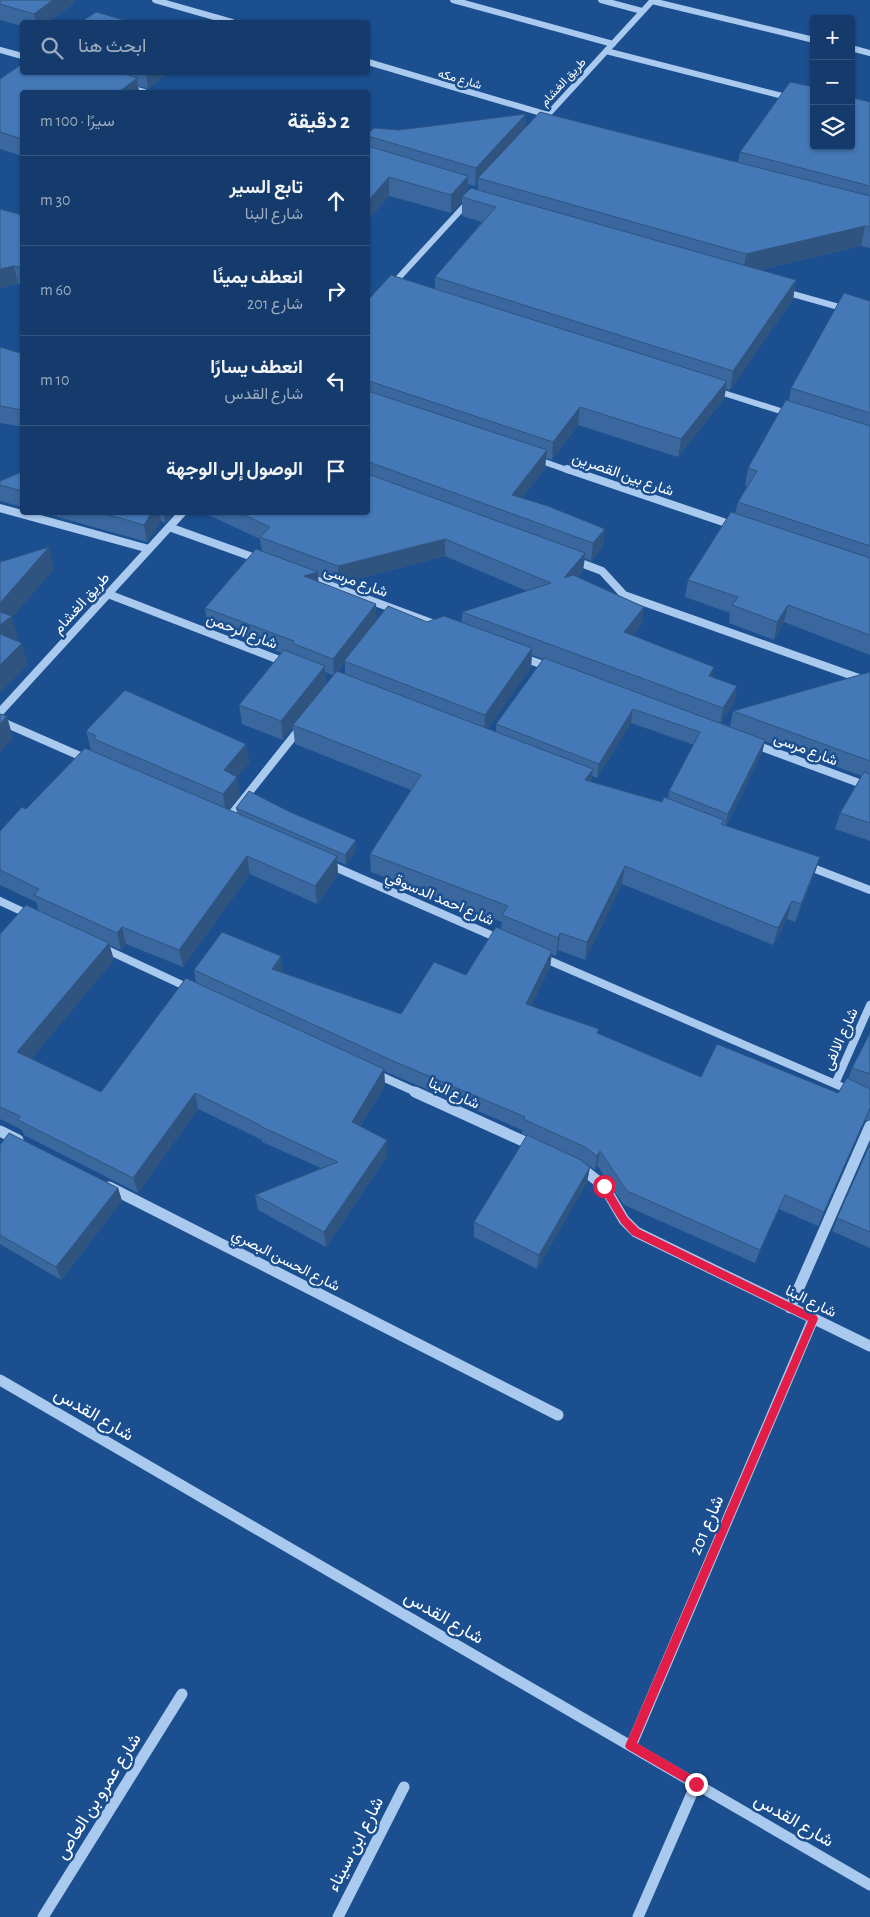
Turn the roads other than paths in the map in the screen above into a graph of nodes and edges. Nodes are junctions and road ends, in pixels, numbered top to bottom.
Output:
1 (155, 0) edge
2 (453, 0) edge
3 (601, 0) edge
4 (653, 1) edge
5 (642, 11) junction
6 (225, 20) edge
7 (810, 39) edge
8 (613, 44) junction
9 (855, 49) edge
10 (0, 50) edge
11 (606, 51) junction
12 (870, 53) edge
13 (20, 55) edge
14 (370, 63) edge
15 (127, 88) edge
16 (136, 90) edge
17 (810, 103) edge
18 (548, 115) junction
19 (547, 129) edge
20 (479, 204) edge
21 (390, 287) junction
22 (775, 289) edge
23 (399, 290) edge
24 (384, 293) edge
25 (851, 310) edge
26 (710, 389) edge
27 (795, 416) edge
28 (526, 456) edge
29 (0, 508) edge
30 (20, 514) edge
31 (25, 515) edge
32 (180, 515) edge
33 (170, 527) junction
34 (740, 528) edge
35 (149, 549) junction
36 (565, 557) edge
37 (272, 564) edge
38 (300, 575) edge
39 (108, 594) junction
40 (394, 609) junction
41 (388, 616) edge
42 (449, 630) edge
43 (513, 654) edge
44 (541, 664) junction
45 (300, 668) edge
46 (559, 671) edge
47 (535, 672) edge
48 (870, 682) edge
49 (0, 712) edge
50 (306, 721) edge
51 (0, 722) edge
52 (742, 739) edge
53 (100, 765) edge
54 (870, 787) edge
55 (218, 817) edge
56 (227, 821) junction
57 (236, 825) edge
58 (318, 860) edge
59 (797, 862) edge
60 (870, 890) edge
61 (0, 901) edge
62 (36, 918) edge
63 (91, 943) edge
64 (508, 943) edge
65 (536, 954) edge
66 (200, 993) edge
67 (870, 1005) edge
68 (363, 1068) edge
69 (835, 1084) junction
70 (870, 1099) edge
71 (870, 1126) edge
72 (0, 1132) edge
73 (26, 1145) edge
74 (544, 1151) edge
75 (571, 1163) edge
76 (97, 1181) edge
77 (790, 1308) junction
78 (813, 1319) junction
79 (870, 1346) edge
80 (0, 1380) edge
81 (558, 1415) dead end
82 (182, 1694) dead end
83 (631, 1746) junction
84 (696, 1784) junction
85 (404, 1787) dead end
86 (870, 1885) edge
87 (43, 1917) edge
88 (338, 1917) edge
89 (638, 1917) edge

1 - 6 street
2 - 8 street
3 - 5 street
4 - 5 street, طريق الغشام
4 - 7 street
5 - 8 street, طريق الغشام
8 - 11 street, طريق الغشام
9 - 12 street
10 - 13 street
11 - 17 street
11 - 18 street, طريق الغشام
14 - 18 street, شارع مكه
15 - 16 street
18 - 19 street, طريق الغشام
20 - 21 street
21 - 23 street
21 - 24 street
22 - 25 street
26 - 27 street
28 - 34 street, شارع بين القصرين
29 - 30 street
31 - 35 street
32 - 33 street, طريق الغشام
33 - 35 street, طريق الغشام
33 - 37 street
35 - 39 street, طريق الغشام
36 - 48 street
38 - 40 street, شارع مرسى
39 - 45 street, شارع الرحمن
39 - 49 street, طريق الغشام
40 - 41 street
40 - 42 street, شارع مرسى
43 - 44 street
44 - 46 street
44 - 47 street
50 - 56 street
51 - 53 street
52 - 54 street, شارع مرسى
55 - 56 street
56 - 57 street
58 - 64 street, شارع احمد الدسوقي
59 - 60 street
61 - 62 street
63 - 66 street
65 - 69 street
67 - 69 street, شارع الالفى
68 - 74 street, شارع البنا
69 - 70 street
71 - 77 street
72 - 73 street
75 - 77 street, شارع البنا
76 - 81 street, شارع الحسن البصري
77 - 78 street, شارع البنا
78 - 79 street, شارع البنا
78 - 83 street, شارع 201
80 - 83 street, شارع القدس
82 - 87 street, شارع عمرو بن العاص
83 - 84 street, شارع القدس
84 - 86 street, شارع القدس
84 - 89 street
85 - 88 street, شارع ابن سيناء

